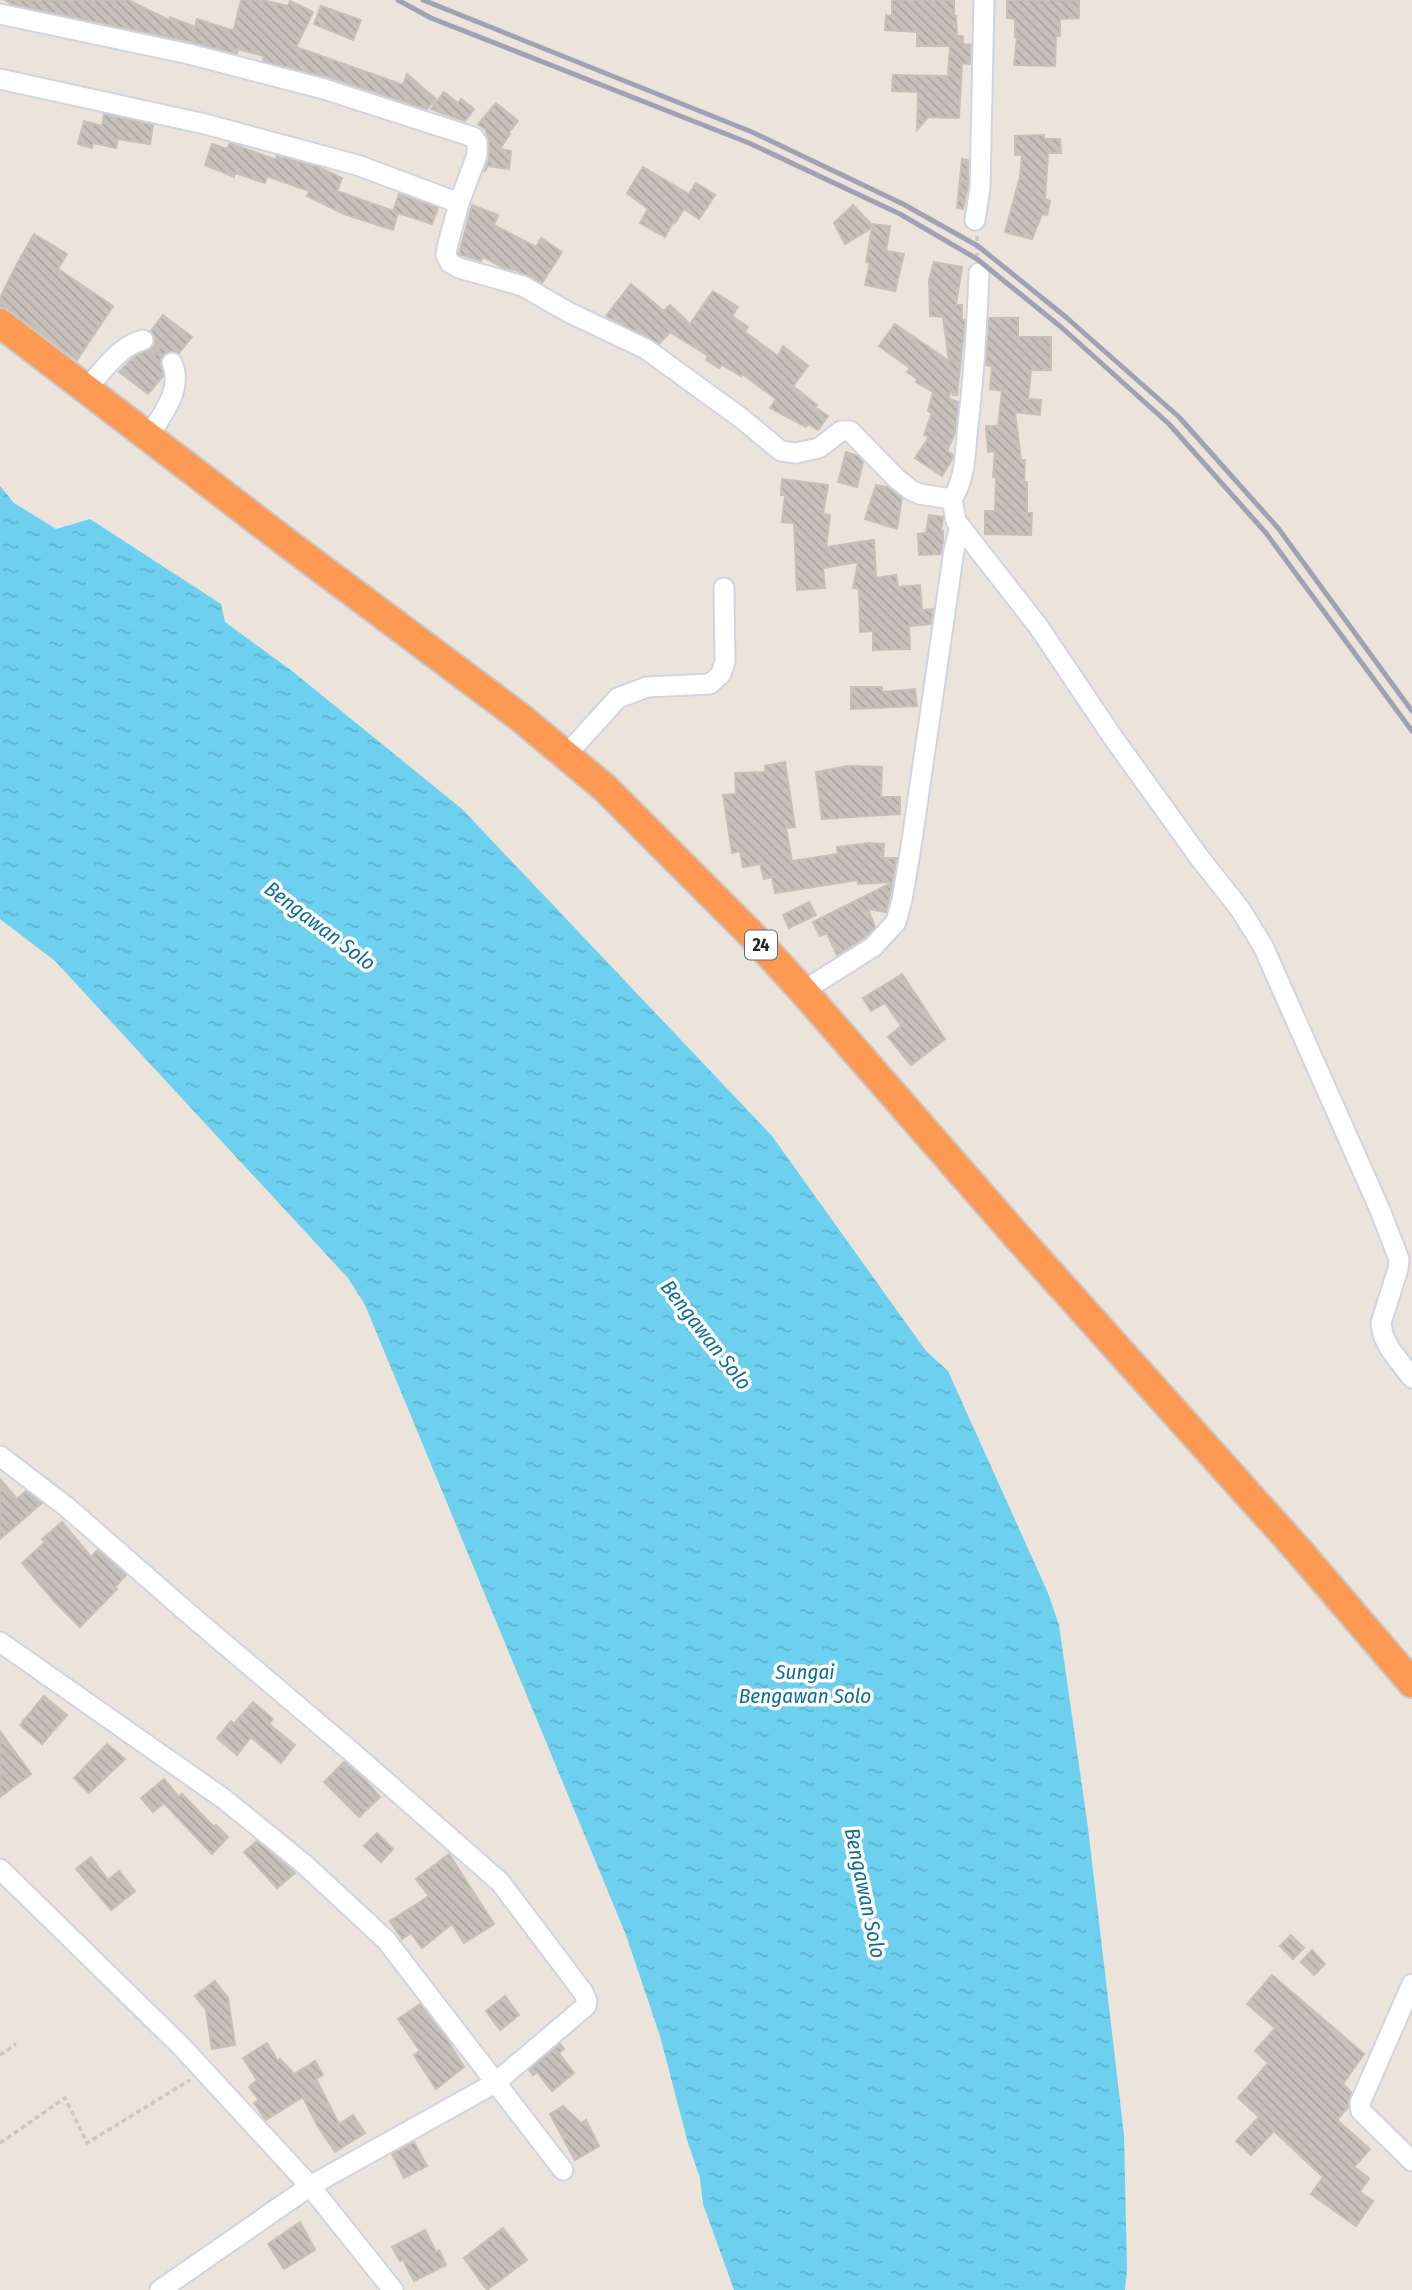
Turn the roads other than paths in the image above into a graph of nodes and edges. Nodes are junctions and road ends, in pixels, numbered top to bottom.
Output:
1 (985, 0) edge
2 (0, 13) edge
3 (0, 79) edge
4 (459, 203) junction
5 (975, 220) road end
6 (979, 273) road end
7 (0, 323) edge
8 (144, 340) dead end
9 (172, 363) dead end
10 (87, 388) junction
11 (148, 437) junction
12 (952, 499) junction
13 (960, 527) junction
14 (724, 589) dead end
15 (566, 755) junction
16 (803, 991) junction
17 (1412, 1378) edge
18 (0, 1456) edge
19 (0, 1642) edge
20 (1412, 1683) edge
21 (0, 1869) edge
22 (1412, 1984) edge
23 (495, 2083) junction
24 (1412, 2161) edge
25 (564, 2170) dead end
26 (310, 2186) junction
27 (160, 2290) edge
28 (393, 2290) edge

1 - 5 street
2 - 4 street
3 - 4 street
4 - 12 street
6 - 12 street
7 - 10 highway, 24
8 - 10 street
9 - 11 street
10 - 11 highway, 24
11 - 15 highway, 24
12 - 13 street
13 - 16 street
13 - 17 street
14 - 15 street
15 - 16 highway, 24
16 - 20 highway, 24
18 - 23 street
19 - 23 street
21 - 26 street
22 - 24 street
23 - 25 street
23 - 26 street
26 - 27 street
26 - 28 street

